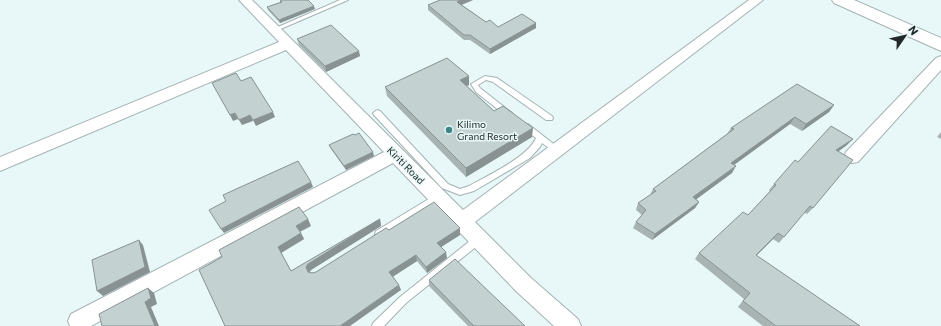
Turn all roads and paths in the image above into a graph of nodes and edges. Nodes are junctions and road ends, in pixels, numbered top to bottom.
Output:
1 (245, 0) edge
2 (345, 0) edge
3 (757, 0) edge
4 (840, 0) edge
5 (274, 30) junction
6 (287, 44) junction
7 (941, 44) edge
8 (941, 61) edge
9 (377, 114) dead end
10 (549, 118) dead end
11 (540, 137) junction
12 (556, 150) junction
13 (395, 154) junction
14 (852, 158) edge
15 (0, 164) edge
16 (437, 197) junction
17 (462, 222) junction
18 (373, 238) edge
19 (479, 239) junction
20 (78, 321) dead end
21 (377, 326) edge
22 (570, 326) edge

1 - 5 street, Kiriti Road
2 - 5 lane
3 - 12 street
4 - 7 highway
5 - 6 street, Kiriti Road
6 - 13 street, Kiriti Road
6 - 15 street
8 - 14 street
9 - 11 lane
10 - 11 lane
11 - 12 lane
12 - 17 street
13 - 16 street, Kiriti Road
13 - 20 street
16 - 17 street, Kiriti Road
16 - 18 lane
17 - 19 street, Kiriti Road
19 - 21 lane
19 - 22 street, Kiriti Road

